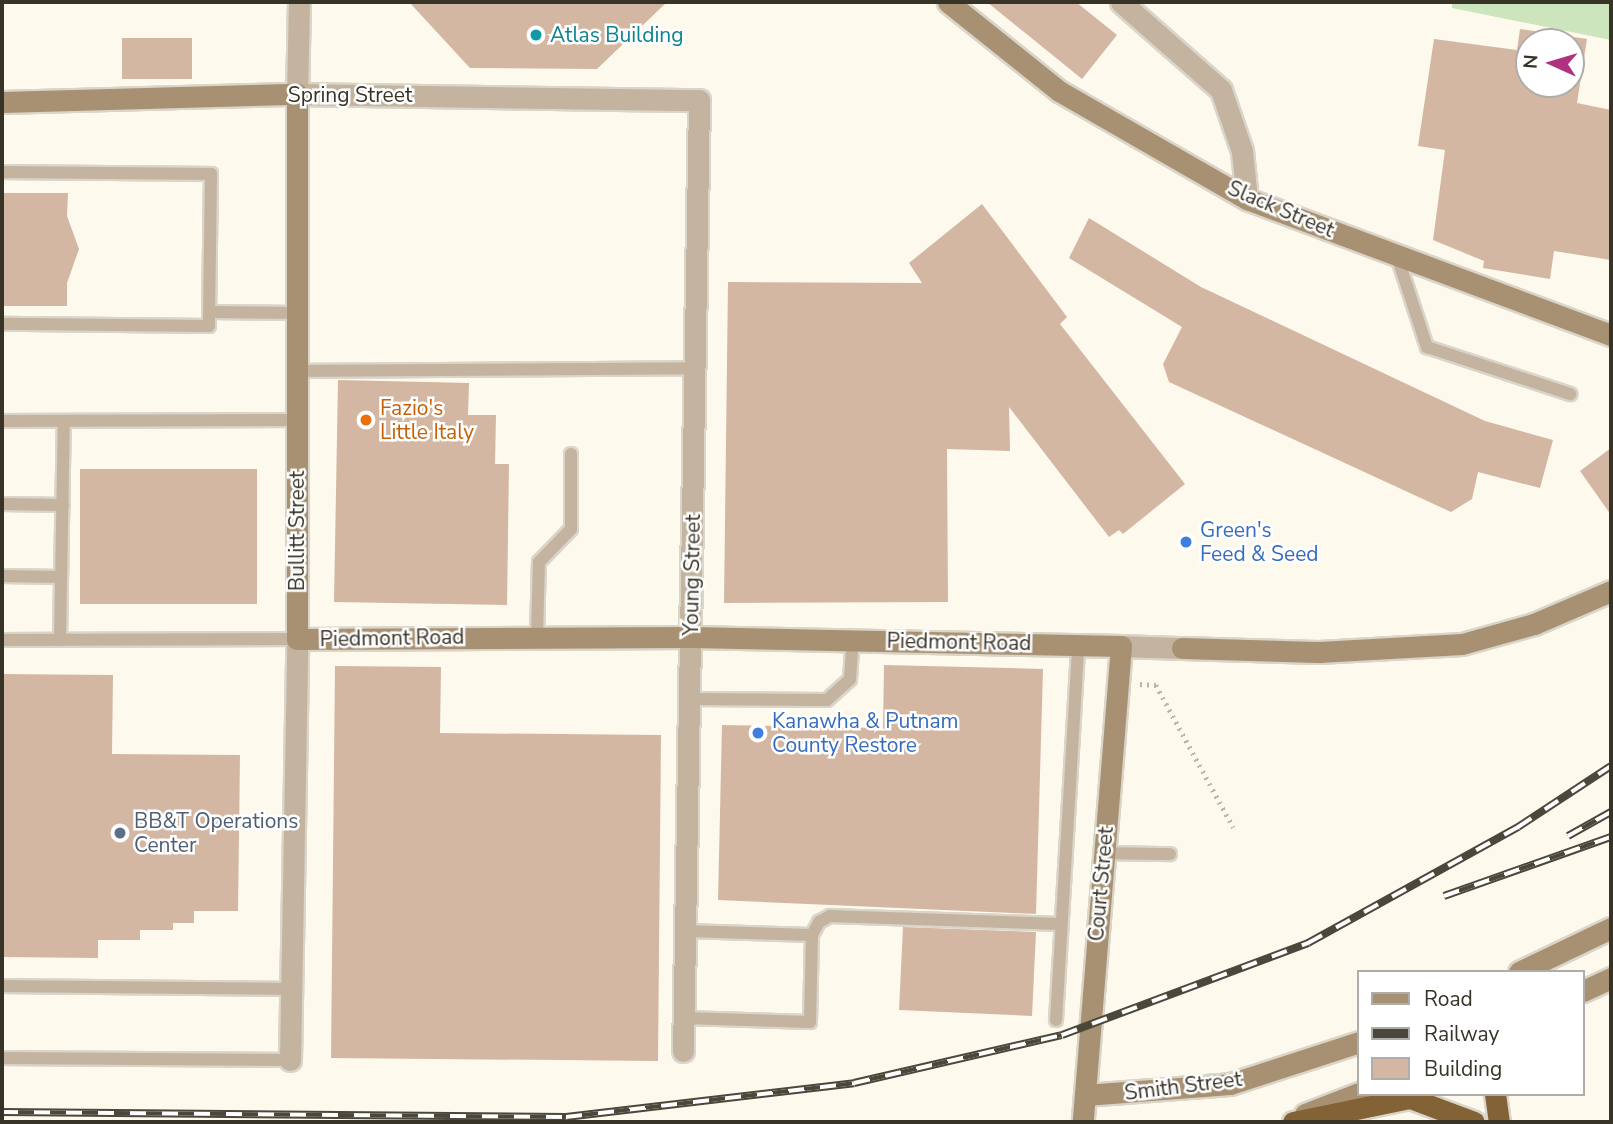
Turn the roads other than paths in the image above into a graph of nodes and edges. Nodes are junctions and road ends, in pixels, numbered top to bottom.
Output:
1 (299, 2) edge
2 (948, 2) edge
3 (1121, 2) edge
4 (296, 94) junction
5 (699, 100) joint
6 (2, 102) edge
7 (2, 172) edge
8 (1247, 199) junction
9 (1397, 256) junction
10 (209, 312) junction
11 (297, 313) junction
12 (2, 324) edge
13 (1611, 335) edge
14 (695, 368) junction
15 (297, 371) junction
16 (1570, 394) dead end
17 (297, 420) junction
18 (2, 421) edge
19 (64, 421) junction
20 (571, 454) dead end
21 (2, 504) edge
22 (63, 505) junction
23 (2, 576) edge
24 (61, 577) junction
25 (1611, 591) edge
26 (537, 636) junction
27 (691, 637) junction
28 (297, 639) junction
29 (2, 640) edge
30 (60, 640) junction
31 (853, 640) junction
32 (1077, 645) junction
33 (1121, 646) junction
34 (690, 699) junction
35 (1103, 853) junction
36 (1170, 854) dead end
37 (1061, 924) junction
38 (1611, 928) edge
39 (685, 931) junction
40 (813, 936) junction
41 (1523, 970) edge
42 (1611, 978) edge
43 (2, 986) edge
44 (292, 989) junction
45 (1585, 990) edge
46 (684, 1018) junction
47 (1056, 1020) dead end
48 (1358, 1042) edge
49 (683, 1051) dead end
50 (2, 1058) edge
51 (290, 1060) joint
52 (1358, 1093) edge
53 (1085, 1095) junction
54 (1495, 1096) edge
55 (1083, 1122) edge
56 (1283, 1122) edge
57 (1293, 1122) edge
58 (1474, 1122) edge
59 (1499, 1122) edge

1 - 4 street, Bullitt Street
2 - 8 street, Slack Street
3 - 8 street
4 - 5 street, Spring Street
4 - 6 street, Spring Street
4 - 11 street, Bullitt Street
5 - 14 street, Young Street
7 - 10 lane
8 - 9 street, Slack Street
9 - 13 street, Slack Street
9 - 16 lane
10 - 11 lane
10 - 12 lane
11 - 15 street, Bullitt Street
14 - 15 lane
14 - 27 street, Young Street
15 - 17 street, Bullitt Street
17 - 19 lane
17 - 28 street, Bullitt Street
18 - 19 lane
19 - 22 lane
20 - 26 lane
21 - 22 lane
22 - 24 lane
23 - 24 lane
24 - 30 lane
25 - 33 street, Piedmont Road
26 - 27 street, Piedmont Road
26 - 28 street, Piedmont Road
27 - 31 street, Piedmont Road
27 - 34 street, Young Street
28 - 30 lane
28 - 44 street, Bullitt Street
29 - 30 lane
31 - 32 street, Piedmont Road
31 - 34 lane
32 - 33 street, Piedmont Road
32 - 37 lane
33 - 35 street, Court Street
34 - 39 street, Young Street
35 - 36 lane
35 - 53 street, Court Street
37 - 40 lane
37 - 47 lane
38 - 41 street
39 - 40 lane
39 - 46 street, Young Street
40 - 46 lane
42 - 45 street
43 - 44 lane
44 - 51 street, Bullitt Street
46 - 49 street, Young Street
48 - 53 street, Smith Street
50 - 51 lane
52 - 56 street
53 - 55 street, Court Street
54 - 59 highway
57 - 58 highway

